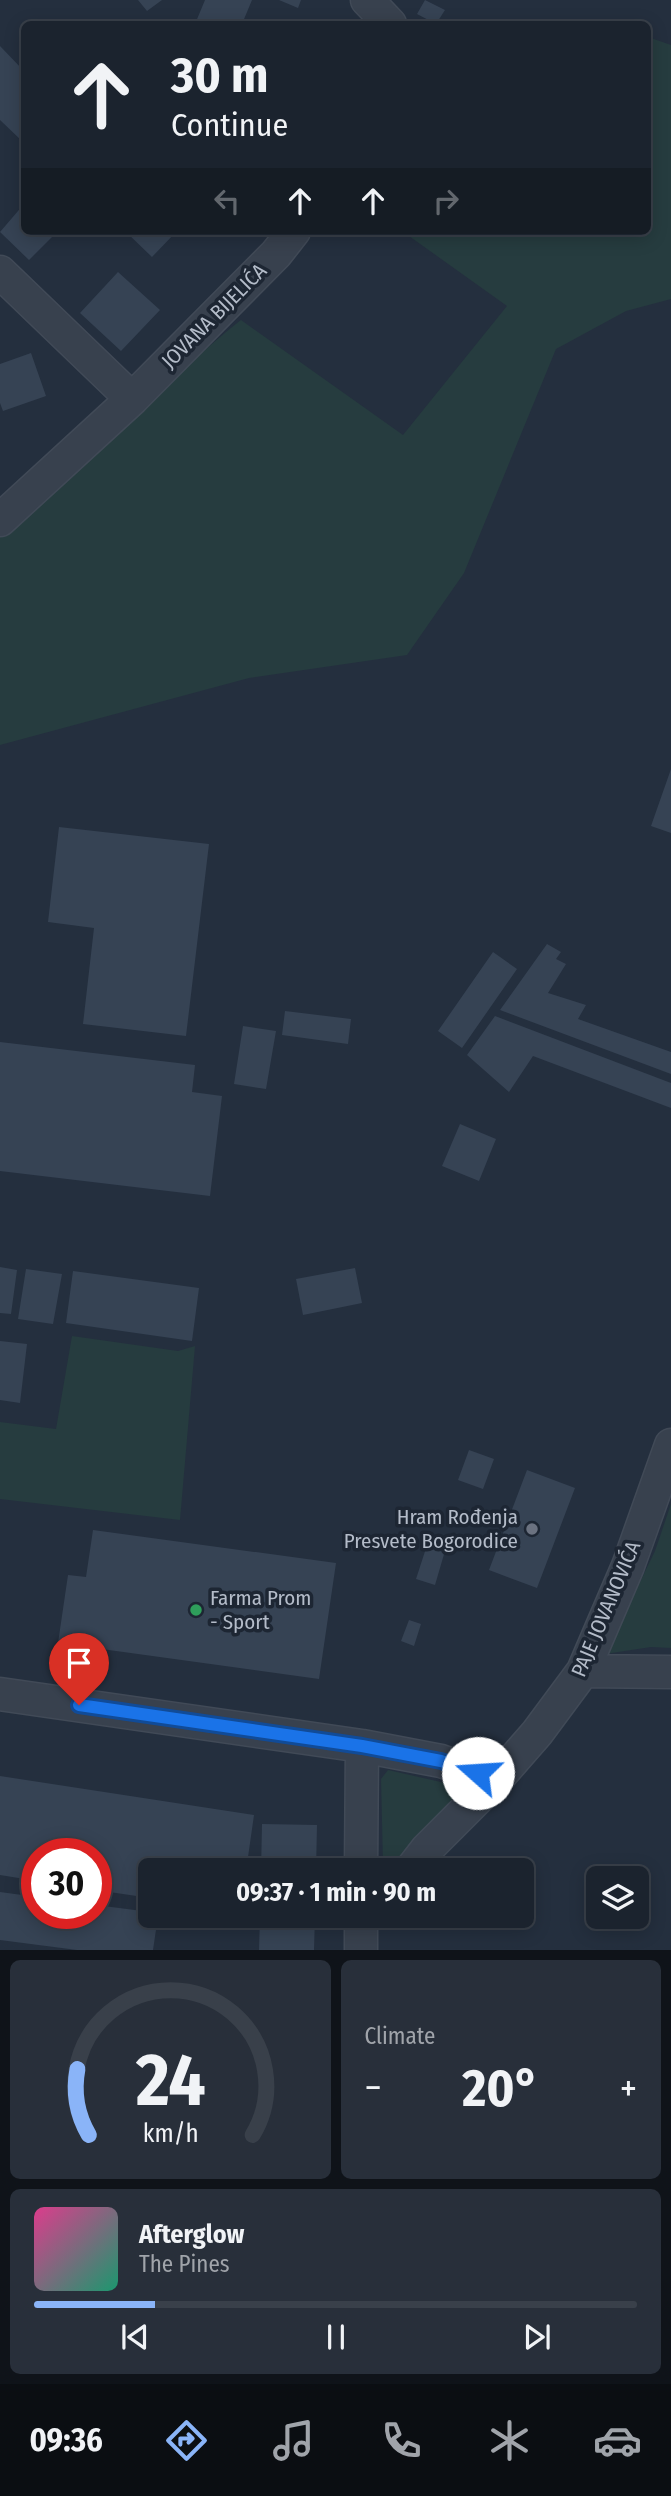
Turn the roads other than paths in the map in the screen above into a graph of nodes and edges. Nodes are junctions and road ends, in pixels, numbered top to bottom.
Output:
1 (366, 0) edge
2 (402, 0) edge
3 (387, 21) edge
4 (392, 21) edge
5 (291, 235) edge
6 (0, 272) edge
7 (132, 399) junction
8 (0, 520) edge
9 (671, 1445) edge
10 (583, 1671) junction
11 (671, 1672) edge
12 (0, 1694) edge
13 (362, 1746) junction
14 (496, 1780) junction
15 (361, 1858) edge
16 (420, 1858) edge

1 - 3 street
2 - 4 street
5 - 7 street, JOVANA BIJELIĆA
6 - 7 street
7 - 8 street, JOVANA BIJELIĆA
9 - 10 street, PAJE JOVANOVIĆA
10 - 11 street
10 - 14 street, PAJE JOVANOVIĆA
12 - 13 street
13 - 14 street
13 - 15 street
14 - 16 street, PAJE JOVANOVIĆA

